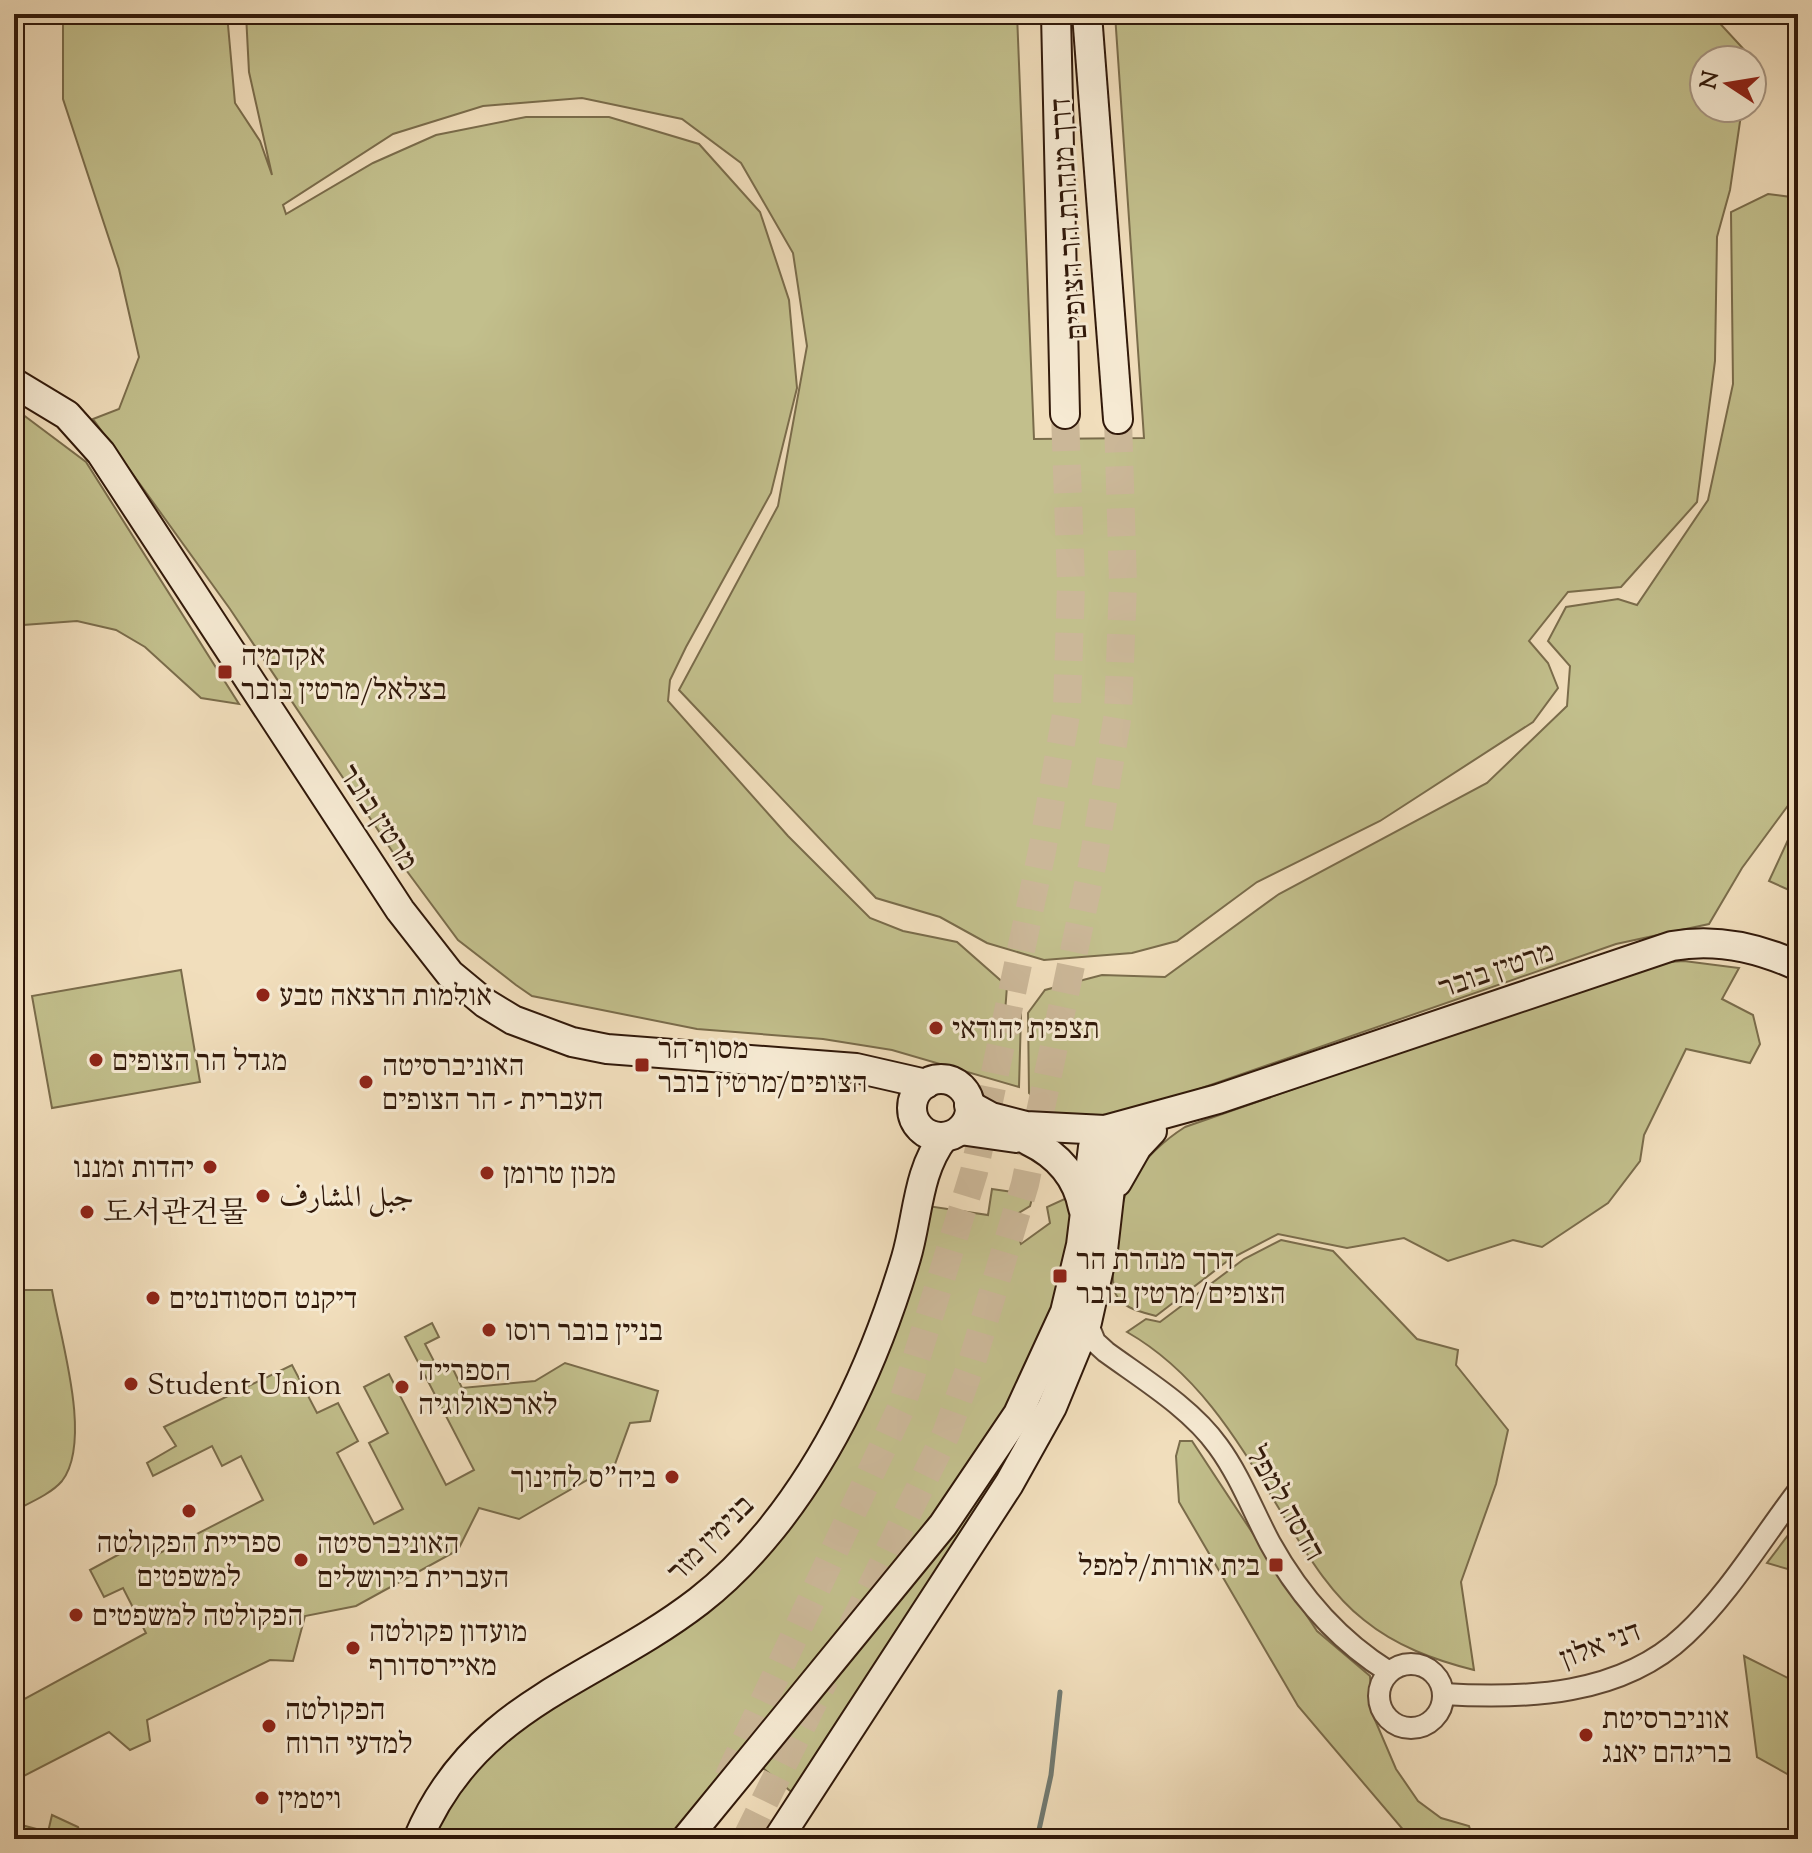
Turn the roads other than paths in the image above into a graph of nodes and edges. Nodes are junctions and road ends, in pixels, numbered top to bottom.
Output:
1 (1056, 14) edge
2 (1087, 14) edge
3 (14, 383) edge
4 (1065, 414) tunnel mouth
5 (1118, 419) tunnel mouth
6 (1798, 966) edge
7 (1218, 1099) junction
8 (938, 1115) junction
9 (1152, 1131) junction
10 (1029, 1141) junction
11 (1105, 1141) junction
12 (1111, 1193) junction
13 (1085, 1220) junction
14 (1087, 1322) junction
15 (1127, 1366) junction
16 (1059, 1391) junction
17 (1798, 1491) edge
18 (1389, 1672) junction
19 (1443, 1694) junction
20 (418, 1839) edge
21 (686, 1839) edge
22 (778, 1839) edge

1 - 4 street, דרך מנהרת הר הצופים
2 - 5 street, דרך מנהרת הר הצופים
3 - 8 street, מרטין בובר
6 - 7 street, מרטין בובר
7 - 9 street, מרטין בובר
7 - 11 street, מרטין בובר
8 - 10 street, מרטין בובר
8 - 11 street, מרטין בובר
8 - 20 street, בנימין מזר
9 - 11 street, מרטין בובר
9 - 12 street
10 - 11 street, מרטין בובר
10 - 13 street
11 - 12 street
11 - 13 street
12 - 14 street
13 - 21 street
14 - 15 street, הדסה למפל
14 - 16 street
15 - 16 street
15 - 18 street, הדסה למפל
16 - 22 street
17 - 19 street, דני אלון
18 - 19 street
18 - 19 street

